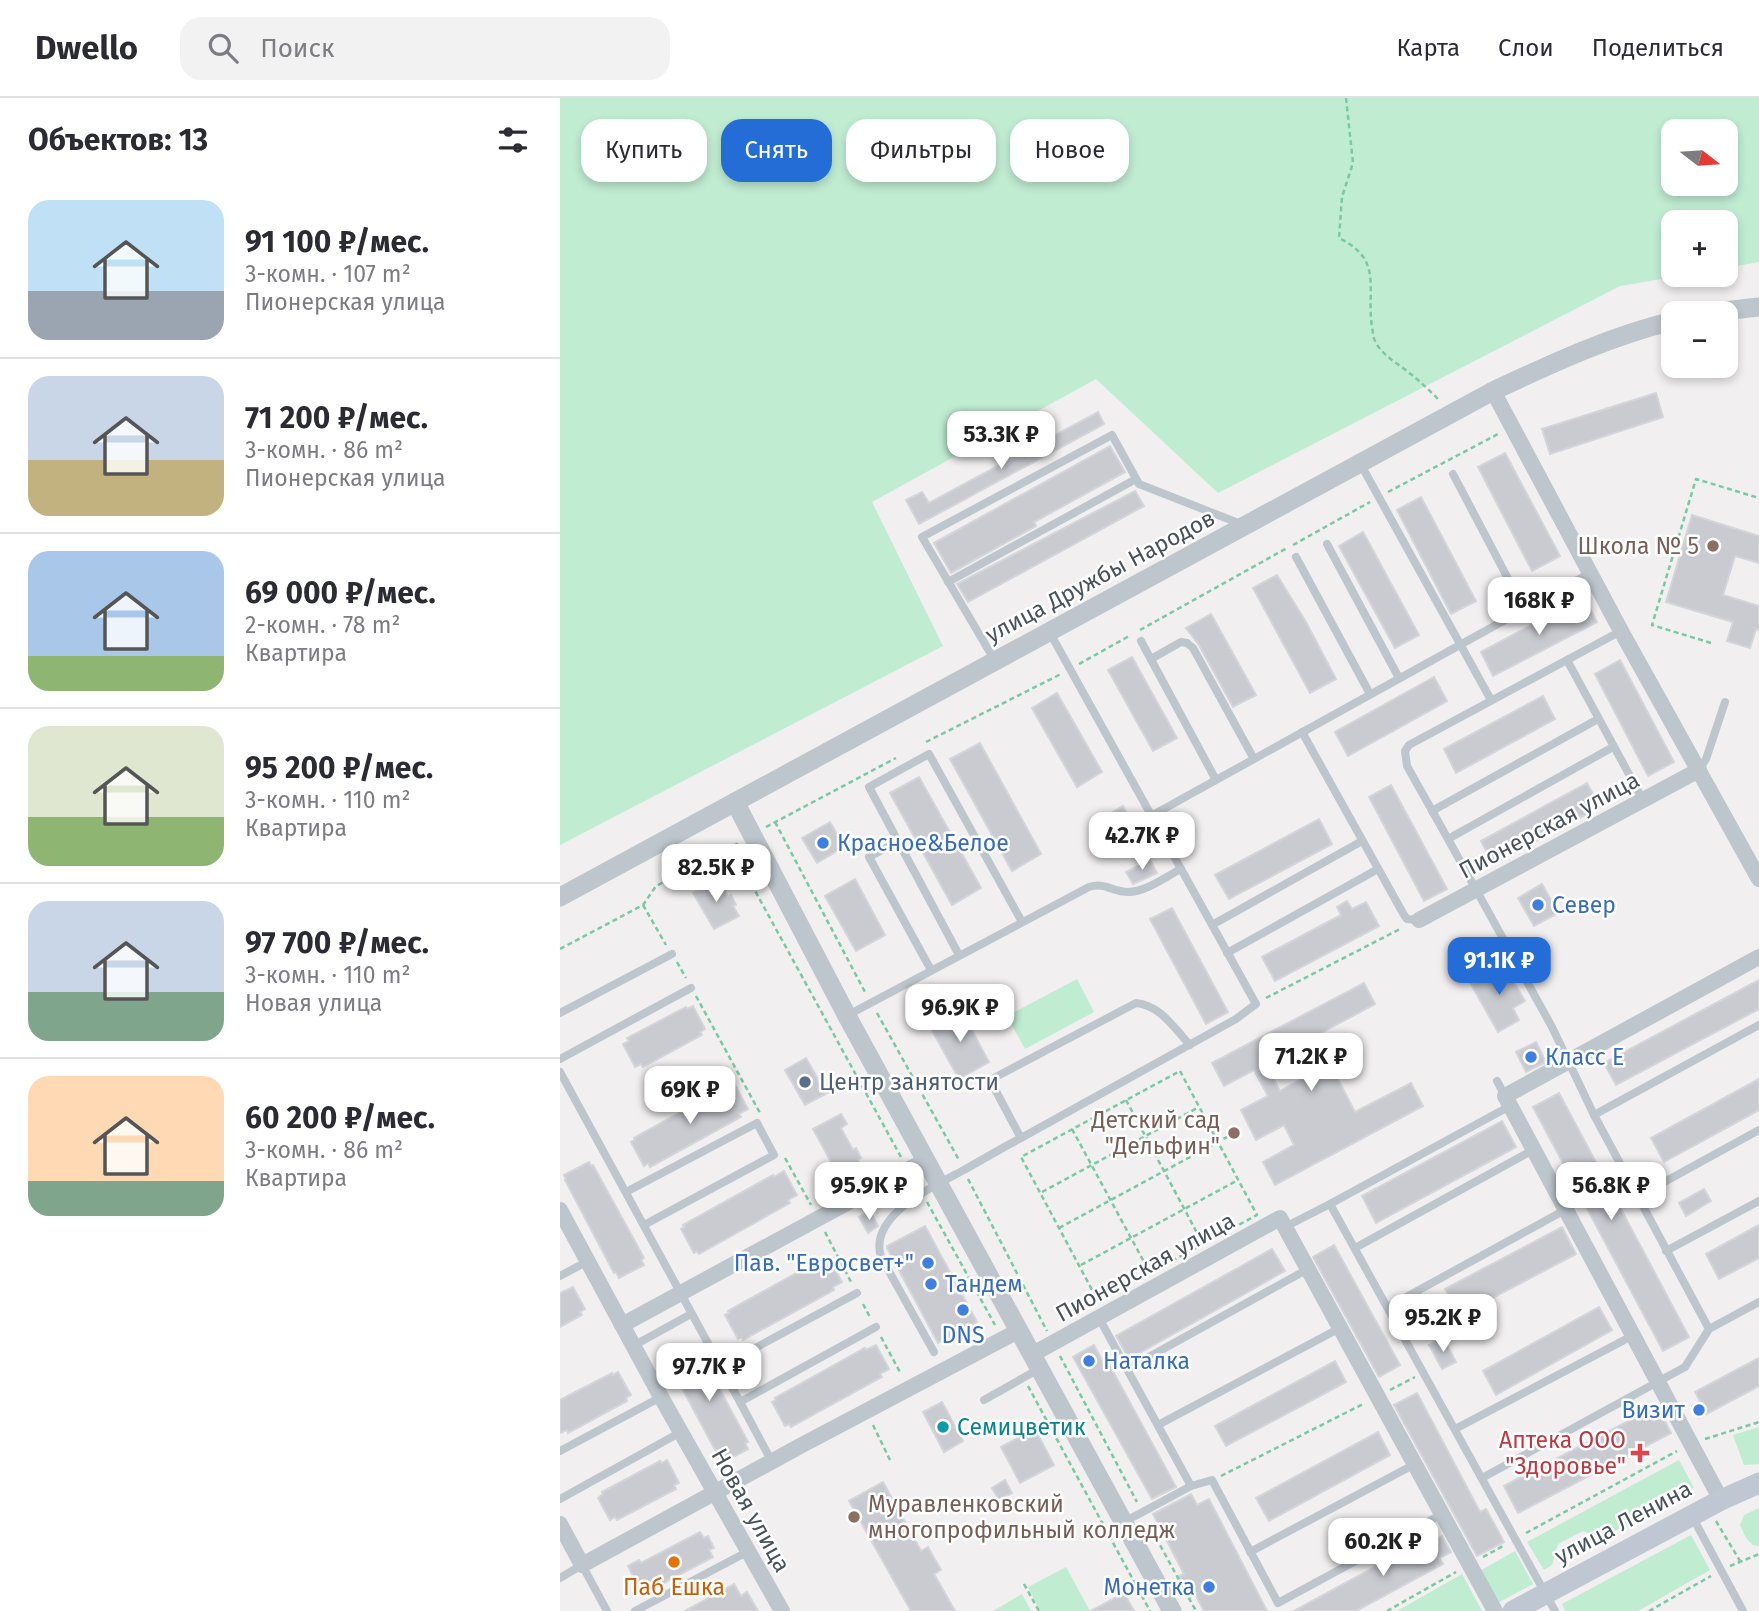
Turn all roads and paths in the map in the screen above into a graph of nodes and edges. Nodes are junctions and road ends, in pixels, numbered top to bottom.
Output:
1 (1346, 98) edge
2 (1759, 307) edge
3 (1738, 309) edge
4 (1661, 324) edge
5 (1493, 391) junction
6 (1452, 414) junction
7 (1511, 427) junction
8 (1360, 463) junction
9 (1453, 474) dead end
10 (1136, 479) junction
11 (1379, 496) junction
12 (1759, 498) edge
13 (1244, 525) junction
14 (1327, 544) dead end
15 (1296, 557) dead end
16 (1590, 573) junction
17 (948, 582) junction
18 (1524, 609) junction
19 (1048, 631) junction
20 (1620, 631) junction
21 (1141, 641) dead end
22 (1711, 643) dead end
23 (1460, 644) junction
24 (1151, 659) junction
25 (995, 660) junction
26 (1567, 660) junction
27 (1070, 669) junction
28 (1399, 678) junction
29 (1370, 694) junction
30 (1491, 699) junction
31 (1725, 702) dead end
32 (981, 713) dead end
33 (1598, 719) junction
34 (1302, 732) junction
35 (1614, 747) junction
36 (1254, 759) junction
37 (1699, 770) junction
38 (1216, 780) junction
39 (1643, 800) junction
40 (735, 802) junction
41 (1432, 811) junction
42 (1151, 816) junction
43 (775, 822) dead end
44 (1448, 839) junction
45 (1362, 841) junction
46 (897, 842) junction
47 (731, 846) dead end
48 (1181, 869) junction
49 (1378, 869) junction
50 (1759, 879) edge
51 (1476, 890) junction
52 (560, 897) edge
53 (1419, 920) junction
54 (1022, 922) junction
55 (1212, 925) junction
56 (1227, 953) junction
57 (672, 954) dead end
58 (959, 955) junction
59 (1759, 957) edge
60 (930, 970) junction
61 (691, 988) dead end
62 (870, 1003) junction
63 (1256, 1004) junction
64 (560, 1013) edge
65 (847, 1016) junction
66 (1759, 1025) edge
67 (1190, 1045) junction
68 (560, 1059) edge
69 (1567, 1062) junction
70 (560, 1072) edge
71 (1497, 1081) dead end
72 (1126, 1100) junction
73 (1507, 1101) junction
74 (1199, 1107) junction
75 (1594, 1115) junction
76 (1073, 1129) junction
77 (1240, 1130) dead end
78 (1759, 1130) edge
79 (1146, 1136) junction
80 (1021, 1138) junction
81 (1218, 1143) junction
82 (1533, 1150) junction
83 (926, 1160) junction
84 (1092, 1165) junction
85 (964, 1170) junction
86 (908, 1171) junction
87 (1165, 1171) junction
88 (1238, 1180) junction
89 (939, 1183) junction
90 (626, 1192) junction
91 (1040, 1193) junction
92 (922, 1194) junction
93 (1637, 1197) junction
94 (1111, 1200) junction
95 (1759, 1201) edge
96 (1330, 1204) junction
97 (1185, 1209) junction
98 (560, 1210) edge
99 (1565, 1210) junction
100 (644, 1225) junction
101 (564, 1228) edge
102 (1059, 1228) junction
103 (1131, 1238) junction
104 (1290, 1238) junction
105 (1203, 1244) junction
106 (1355, 1248) junction
107 (1667, 1251) junction
108 (588, 1261) junction
109 (1079, 1266) junction
110 (1308, 1269) junction
111 (1150, 1273) junction
112 (560, 1276) edge
113 (856, 1293) dead end
114 (681, 1294) junction
115 (1759, 1303) edge
116 (1388, 1307) junction
117 (691, 1314) junction
118 (1099, 1318) junction
119 (622, 1325) junction
120 (876, 1327) dead end
121 (1340, 1328) junction
122 (1709, 1329) junction
123 (1011, 1335) junction
124 (1632, 1336) junction
125 (1054, 1343) junction
126 (634, 1346) junction
127 (934, 1352) dead end
128 (720, 1367) junction
129 (1031, 1367) junction
130 (1127, 1369) junction
131 (1424, 1372) junction
132 (1657, 1382) junction
133 (661, 1397) junction
134 (1378, 1397) junction
135 (984, 1400) dead end
136 (740, 1402) junction
137 (865, 1411) junction
138 (1759, 1422) edge
139 (1158, 1425) junction
140 (1455, 1429) junction
141 (681, 1432) junction
142 (1690, 1445) junction
143 (560, 1451) edge
144 (890, 1460) dead end
145 (772, 1462) junction
146 (1415, 1464) junction
147 (1482, 1478) junction
148 (1212, 1480) junction
149 (1759, 1483) edge
150 (1191, 1486) junction
151 (715, 1493) junction
152 (560, 1499) edge
153 (1721, 1500) junction
154 (1143, 1512) junction
155 (1442, 1514) junction
156 (1692, 1515) junction
157 (1124, 1522) junction
158 (560, 1524) edge
159 (1515, 1539) junction
160 (749, 1551) junction
161 (1250, 1552) junction
162 (1759, 1554) edge
163 (1469, 1564) junction
164 (582, 1565) junction
165 (1721, 1570) junction
166 (560, 1578) edge
167 (1024, 1584) dead end
168 (1550, 1602) edge
169 (607, 1611) edge
170 (635, 1611) edge
171 (782, 1611) edge
172 (1038, 1611) edge
173 (1150, 1611) edge
174 (1172, 1611) edge
175 (1196, 1611) edge
176 (1387, 1611) edge
177 (1494, 1611) edge
178 (1513, 1611) edge
179 (1649, 1611) edge
180 (1743, 1611) edge

1 - 6 path
2 - 3 street
4 - 5 street, улица Дружбы Народов
5 - 6 street, улица Дружбы Народов
5 - 7 street
6 - 8 street, улица Дружбы Народов
7 - 11 path
7 - 16 street
8 - 11 lane
8 - 13 street, улица Дружбы Народов
9 - 18 lane
10 - 13 lane
10 - 17 lane
10 - 17 lane
11 - 23 lane
11 - 27 path
12 - 22 path
13 - 19 street, улица Дружбы Народов
14 - 28 lane
15 - 29 lane
16 - 18 lane
16 - 20 street
17 - 25 lane
18 - 23 lane
19 - 25 street, улица Дружбы Народов
19 - 27 lane
20 - 26 lane
20 - 37 street
21 - 24 lane
23 - 28 lane
23 - 30 lane
24 - 36 lane
24 - 38 lane
25 - 40 street, улица Дружбы Народов
26 - 30 lane
26 - 33 lane
27 - 32 path
27 - 42 lane
28 - 29 lane
29 - 34 lane
30 - 41 lane
31 - 37 lane
33 - 35 lane
33 - 41 lane
34 - 36 lane
34 - 45 lane
35 - 39 lane
35 - 44 lane
36 - 38 lane
37 - 39 street, Пионерская улица
37 - 50 street
38 - 42 lane
39 - 51 street, Пионерская улица
40 - 52 street, улица Дружбы Народов
40 - 65 street
41 - 44 lane
42 - 48 lane
43 - 62 path
44 - 51 lane
45 - 49 lane
45 - 55 lane
46 - 54 lane
46 - 58 lane
46 - 60 lane
47 - 86 path
48 - 54 lane
48 - 55 lane
49 - 53 lane
49 - 56 lane
51 - 53 street, Пионерская улица
51 - 69 lane
53 - 63 path
54 - 58 lane
55 - 56 lane
56 - 63 lane
57 - 64 lane
58 - 60 lane
59 - 69 street
60 - 62 lane
61 - 68 lane
62 - 65 lane
62 - 85 path
63 - 67 lane
65 - 83 street
66 - 75 lane
67 - 80 lane
67 - 80 lane
69 - 73 street
69 - 75 lane
70 - 90 lane
71 - 73 lane
72 - 74 path
72 - 76 path
72 - 79 path
73 - 82 street
73 - 96 lane
74 - 79 path
74 - 81 path
75 - 93 lane
76 - 84 path
76 - 91 path
77 - 81 path
78 - 93 lane
79 - 84 path
79 - 87 path
80 - 85 lane
81 - 87 path
81 - 88 path
82 - 99 street
82 - 106 lane
83 - 86 street
83 - 89 street
84 - 91 path
84 - 94 path
85 - 89 lane
85 - 125 path
86 - 114 street
87 - 94 path
87 - 97 path
88 - 97 path
88 - 105 path
89 - 92 lane
89 - 123 street
90 - 100 lane
90 - 100 lane
91 - 102 path
92 - 123 path
92 - 127 lane
93 - 107 lane
94 - 102 path
94 - 103 path
95 - 107 lane
96 - 104 lane
96 - 106 lane
97 - 103 path
97 - 105 path
98 - 101 street, Новая улица
99 - 116 lane
99 - 124 street
100 - 114 lane
101 - 108 street, Новая улица
102 - 109 path
103 - 109 path
103 - 111 path
104 - 110 street
104 - 118 street, Пионерская улица
105 - 111 path
106 - 116 lane
107 - 122 lane
108 - 112 lane
108 - 119 street, Новая улица
109 - 111 path
110 - 121 street
110 - 130 lane
113 - 128 lane
114 - 117 lane
114 - 119 street
115 - 122 lane
116 - 131 lane
117 - 126 lane
117 - 128 lane
118 - 125 street, Пионерская улица
118 - 130 lane
119 - 126 street, Новая улица
120 - 136 lane
121 - 134 street
121 - 139 lane
122 - 132 lane
123 - 129 street
123 - 137 street
124 - 132 street
124 - 140 lane
125 - 129 street, Пионерская улица
125 - 154 path
126 - 133 street, Новая улица
128 - 136 lane
129 - 135 lane
129 - 157 street
129 - 173 path
130 - 139 lane
131 - 134 path
131 - 140 lane
132 - 142 street
132 - 147 lane
133 - 141 street, Новая улица
133 - 143 lane
134 - 146 street
134 - 148 path
136 - 145 lane
137 - 144 path
137 - 145 street
138 - 142 path
139 - 150 lane
140 - 147 lane
141 - 151 street, Новая улица
141 - 152 lane
142 - 153 street
142 - 159 path
145 - 151 street
146 - 155 street
146 - 161 lane
147 - 159 lane
148 - 150 lane
148 - 161 lane
149 - 153 main road, улица Ленина
150 - 154 lane
151 - 160 street, Новая улица
151 - 164 street
153 - 156 main road, улица Ленина
154 - 157 lane
154 - 175 path
155 - 161 lane
155 - 163 street
156 - 165 lane
156 - 168 main road, улица Ленина
157 - 174 street
158 - 164 street
159 - 163 path
159 - 168 lane
160 - 170 lane
160 - 171 street, Новая улица
162 - 165 path
163 - 176 path
163 - 177 street
164 - 166 lane
164 - 169 lane
165 - 179 path
165 - 180 lane
167 - 172 path
168 - 178 main road, улица Ленина

